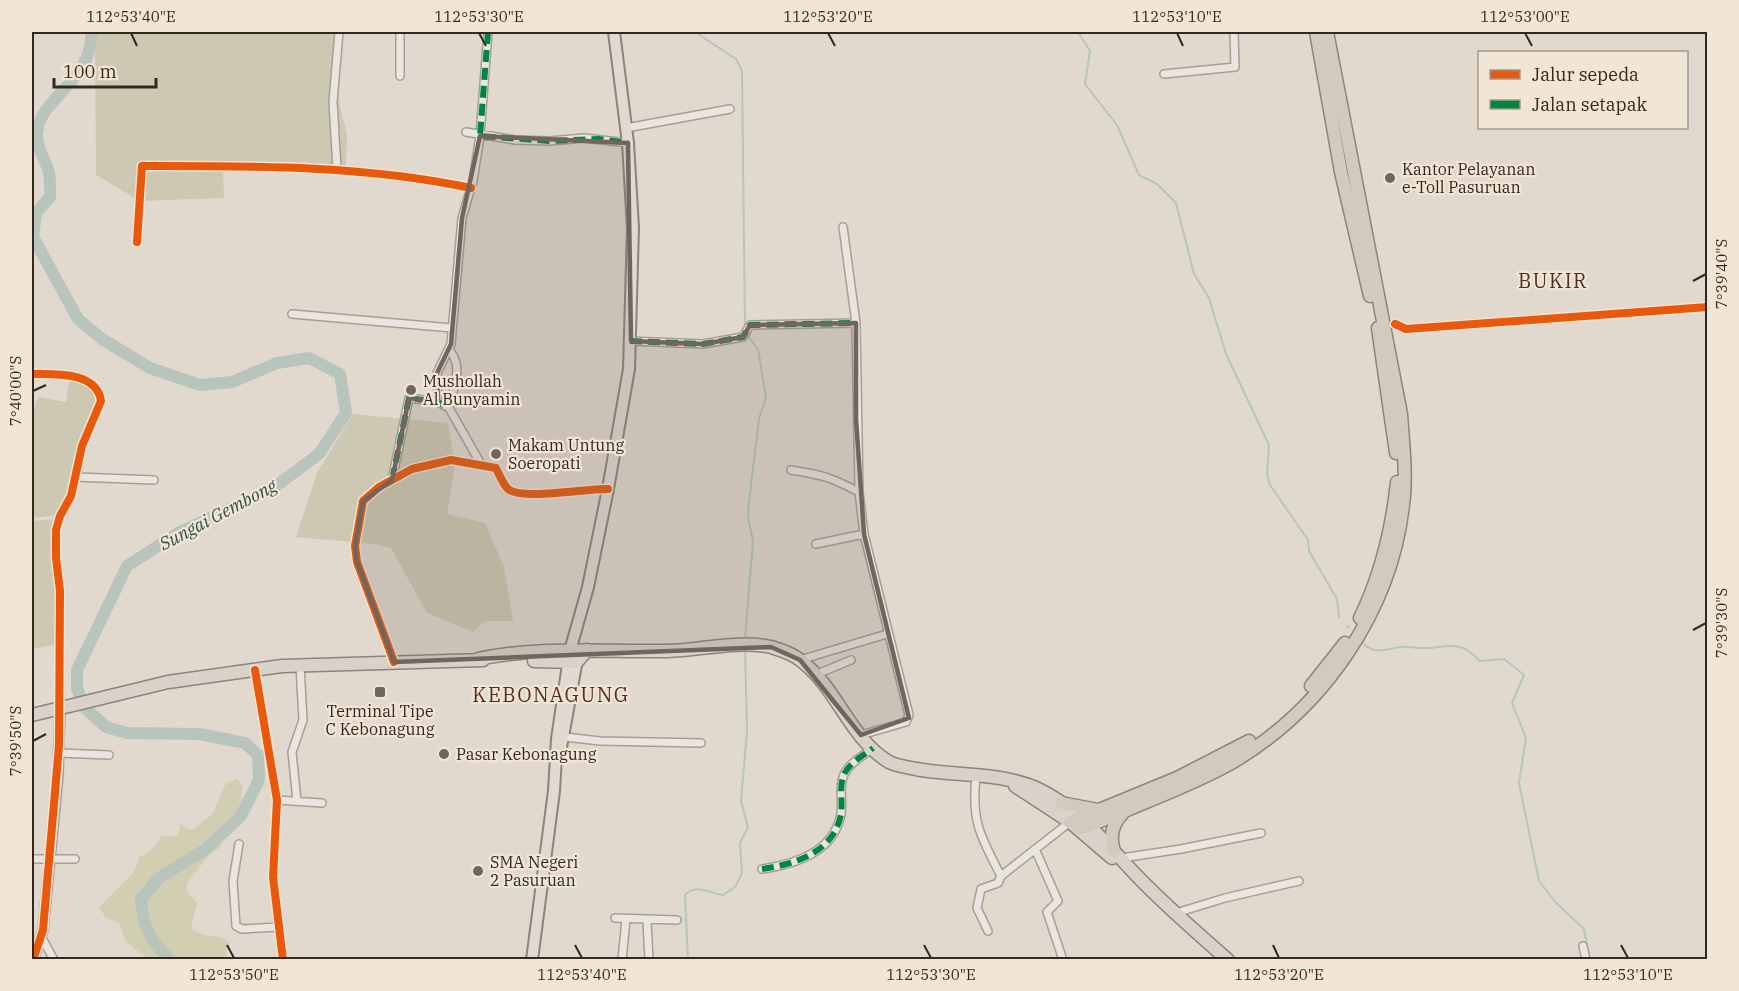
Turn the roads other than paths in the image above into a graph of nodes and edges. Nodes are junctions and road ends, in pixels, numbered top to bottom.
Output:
1 (339, 32) edge
2 (400, 32) edge
3 (488, 32) edge
4 (614, 32) edge
5 (1234, 32) edge
6 (1316, 32) edge
7 (1327, 32) edge
8 (1164, 74) dead end
9 (400, 76) dead end
10 (730, 109) dead end
11 (626, 128) junction
12 (465, 132) dead end
13 (480, 136) junction
14 (628, 143) junction
15 (337, 169) junction
16 (471, 188) junction
17 (843, 227) dead end
18 (137, 242) dead end
19 (1707, 307) edge
20 (292, 314) dead end
21 (856, 323) junction
22 (1395, 324) dead end
23 (452, 328) junction
24 (630, 341) junction
25 (450, 351) junction
26 (32, 374) edge
27 (438, 402) junction
28 (449, 408) junction
29 (482, 466) junction
30 (790, 470) dead end
31 (76, 477) junction
32 (154, 480) dead end
33 (392, 480) junction
34 (608, 489) junction
35 (859, 492) junction
36 (864, 534) junction
37 (816, 544) dead end
38 (887, 633) junction
39 (576, 655) junction
40 (800, 660) junction
41 (851, 660) dead end
42 (394, 662) junction
43 (300, 665) junction
44 (255, 670) junction
45 (815, 675) junction
46 (64, 707) junction
47 (32, 715) edge
48 (861, 735) junction
49 (565, 737) junction
50 (701, 743) dead end
51 (873, 748) junction
52 (59, 753) junction
53 (110, 755) dead end
54 (556, 758) junction
55 (976, 777) junction
56 (1007, 780) junction
57 (277, 800) junction
58 (297, 801) junction
59 (322, 803) dead end
60 (1061, 803) junction
61 (1102, 810) junction
62 (1123, 812) junction
63 (1079, 824) junction
64 (1261, 832) dead end
65 (239, 844) dead end
66 (1035, 849) junction
67 (1118, 854) junction
68 (32, 859) edge
69 (75, 860) dead end
70 (48, 861) junction
71 (762, 869) dead end
72 (1001, 876) junction
73 (1137, 876) junction
74 (1299, 881) dead end
75 (1176, 913) junction
76 (615, 918) dead end
77 (626, 920) junction
78 (677, 920) dead end
79 (647, 921) junction
80 (279, 927) junction
81 (988, 931) dead end
82 (42, 938) junction
83 (1583, 946) dead end
84 (34, 950) edge
85 (33, 960) edge
86 (54, 960) edge
87 (283, 960) edge
88 (532, 960) edge
89 (622, 960) edge
90 (649, 960) edge
91 (1063, 960) edge
92 (1228, 960) edge
93 (1586, 960) edge

1 - 15 street
2 - 9 street
3 - 13 street
4 - 11 main road
5 - 8 street
6 - 61 highway
7 - 62 highway
10 - 11 street
11 - 14 main road
12 - 13 street
13 - 14 street
13 - 16 street
14 - 24 main road
15 - 16 street
15 - 18 street
16 - 23 street
17 - 21 street
19 - 22 street
20 - 23 street
21 - 24 street
21 - 35 street
23 - 25 street
24 - 34 main road
25 - 27 street
25 - 28 street
26 - 31 street
27 - 28 street
27 - 33 street
28 - 29 street
29 - 33 street
29 - 34 street
30 - 35 street
31 - 32 street
31 - 46 street
33 - 42 street
34 - 39 main road
35 - 36 street
36 - 37 street
36 - 38 street
38 - 40 street
38 - 48 street
39 - 40 highway
39 - 42 highway
39 - 49 main road
39 - 54 main road
40 - 45 highway
41 - 45 street
42 - 43 highway
43 - 44 highway
43 - 58 street
44 - 46 highway
44 - 57 street
45 - 48 highway
46 - 47 highway
46 - 52 street
48 - 51 highway
49 - 50 street
49 - 54 main road
51 - 55 highway
51 - 71 street
52 - 53 street
52 - 70 street
54 - 88 main road
55 - 56 highway
55 - 72 street
56 - 60 highway
56 - 63 highway
57 - 58 street
57 - 80 street
58 - 59 street
60 - 61 highway
60 - 63 highway
61 - 63 highway
62 - 63 highway
62 - 67 highway
63 - 66 street
63 - 67 highway
63 - 73 highway
64 - 67 street
65 - 80 street
66 - 72 street
66 - 91 street
67 - 73 highway
68 - 70 street
69 - 70 street
70 - 82 street
72 - 81 street
73 - 75 highway
74 - 75 street
75 - 92 highway
76 - 77 street
77 - 79 street
77 - 89 street
78 - 79 street
79 - 90 street
80 - 87 street
82 - 84 street
82 - 86 street
83 - 93 street
84 - 85 street

